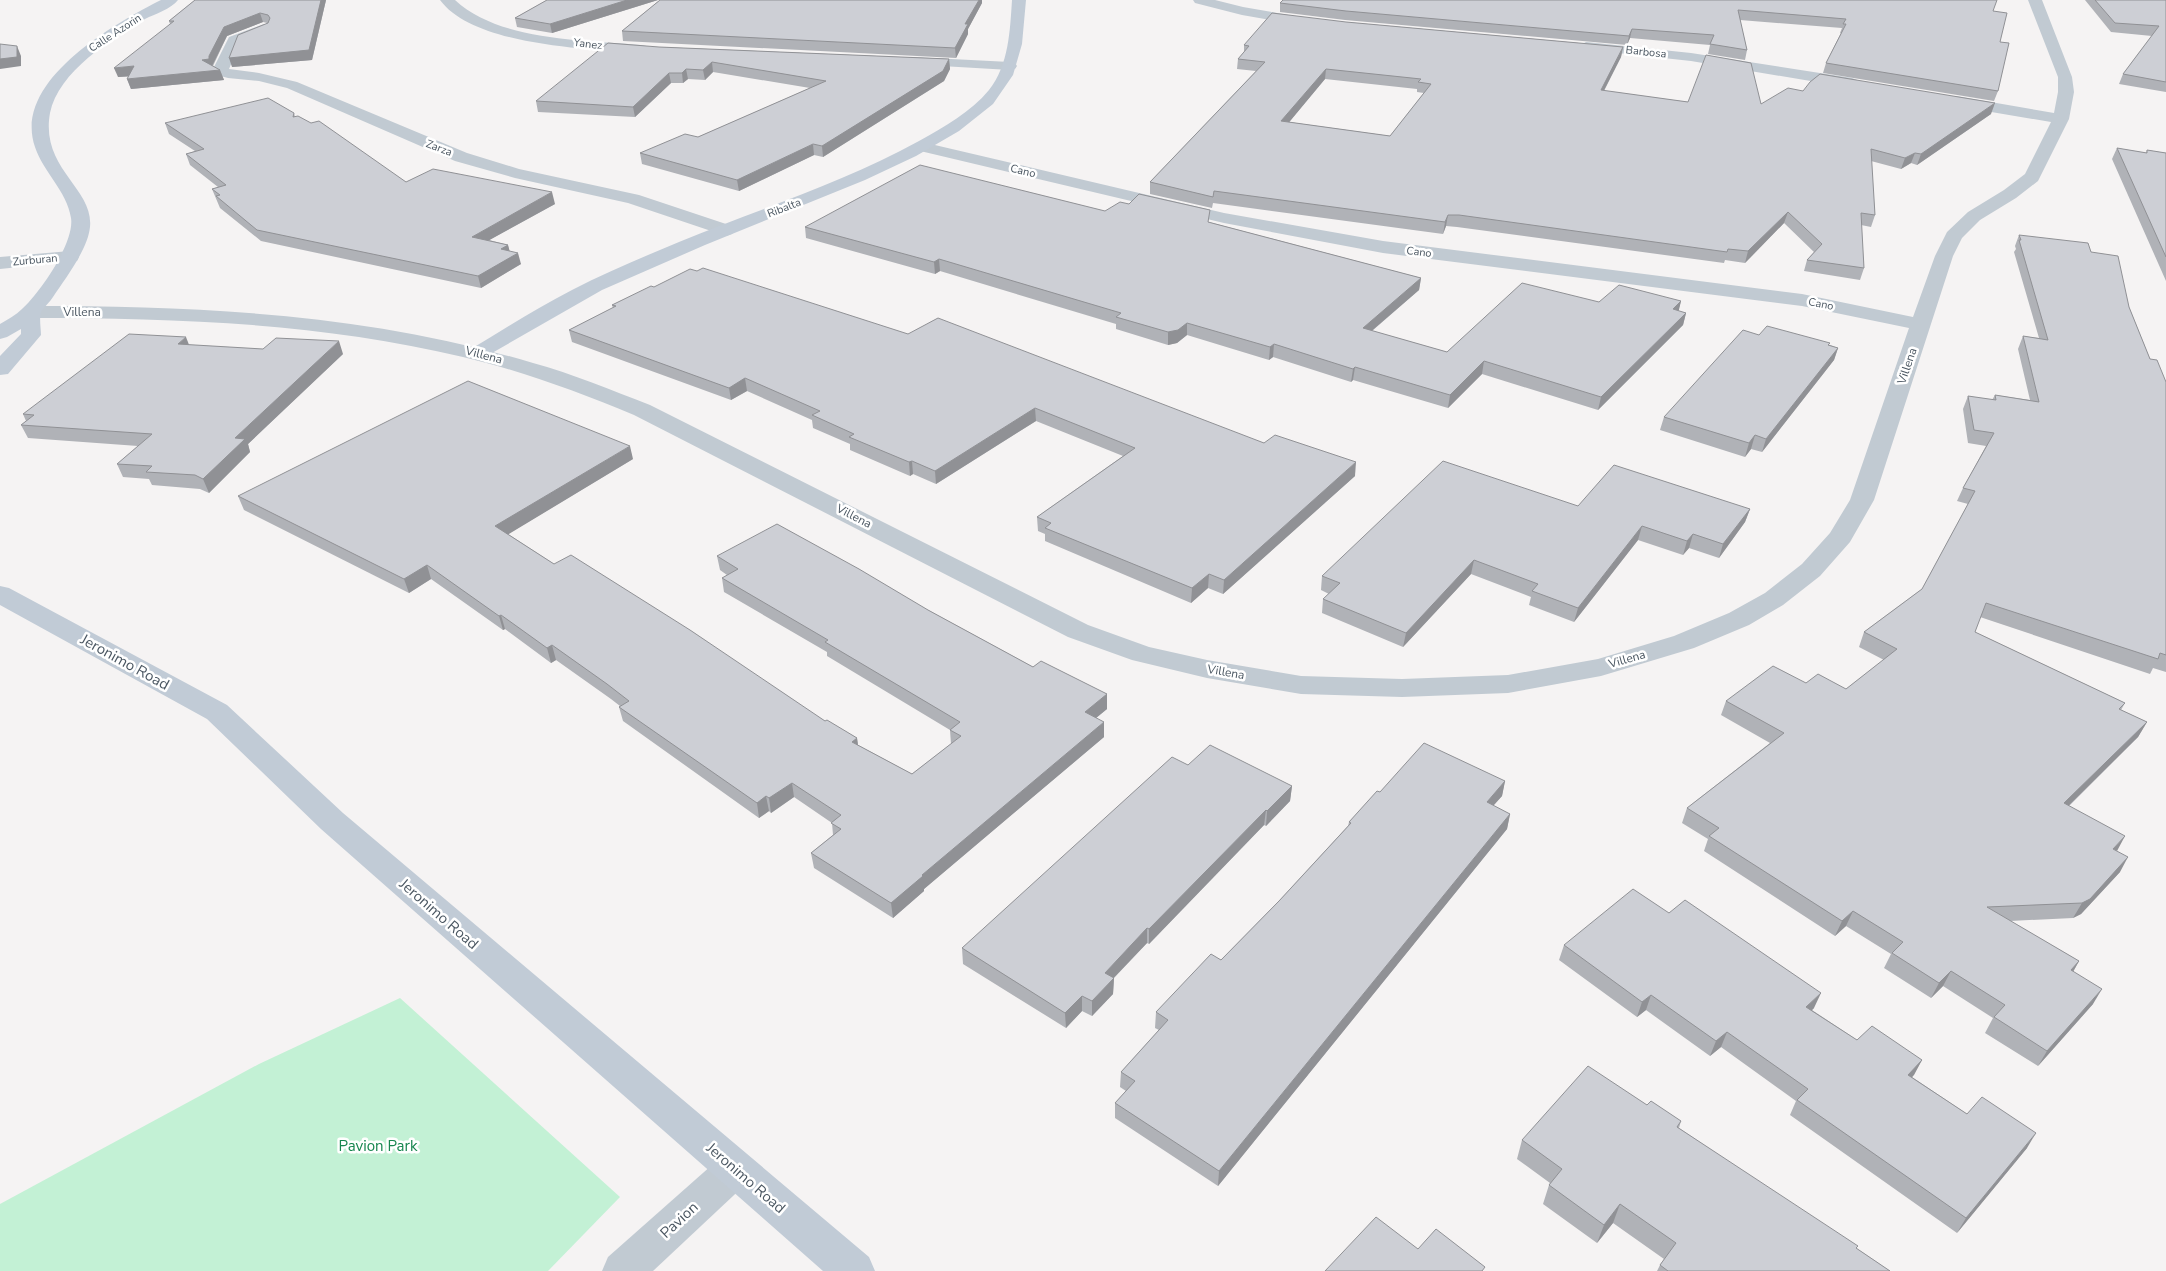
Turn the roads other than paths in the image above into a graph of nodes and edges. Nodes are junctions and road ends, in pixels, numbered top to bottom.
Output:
1 (171, 0) edge
2 (446, 0) edge
3 (1018, 0) edge
4 (1200, 0) edge
5 (2035, 0) edge
6 (1316, 23) edge
7 (264, 28) edge
8 (1570, 45) edge
9 (651, 50) edge
10 (894, 61) edge
11 (1010, 66) junction
12 (1864, 85) edge
13 (1943, 99) edge
14 (2061, 119) junction
15 (922, 147) junction
16 (726, 230) junction
17 (70, 257) junction
18 (0, 263) edge
19 (31, 312) junction
20 (1922, 325) junction
21 (0, 333) edge
22 (478, 353) junction
23 (0, 369) edge
24 (0, 594) edge
25 (735, 1169) junction
26 (623, 1271) edge
27 (854, 1271) edge

1 - 17 street, Calle Azorin
2 - 9 street, Yanez
3 - 11 street, Ribalta
4 - 6 street
5 - 14 street, Villena
7 - 16 street, Zarza
8 - 12 street, Barbosa
10 - 11 street
11 - 15 street, Ribalta
13 - 14 street
14 - 20 street, Villena
15 - 16 street, Ribalta
15 - 20 street, Cano
16 - 22 street, Ribalta
17 - 18 street, Zurburan
17 - 19 street, Calle Azorin
19 - 21 street, Calle Azorin
19 - 22 street, Villena
19 - 23 street
20 - 22 street, Villena
24 - 25 street, Jeronimo Road
25 - 26 street, Pavion
25 - 27 street, Jeronimo Road

